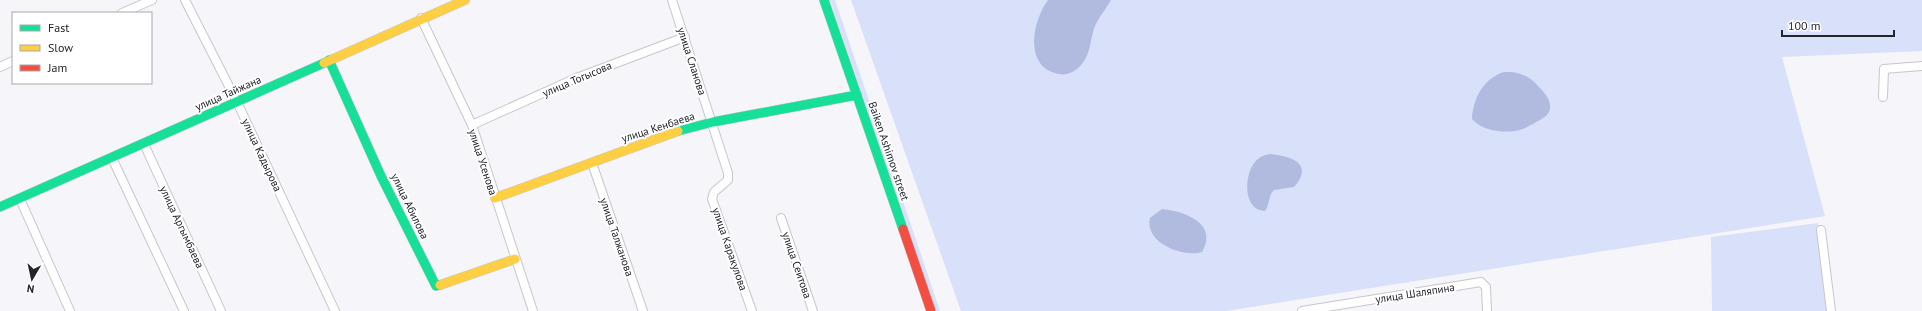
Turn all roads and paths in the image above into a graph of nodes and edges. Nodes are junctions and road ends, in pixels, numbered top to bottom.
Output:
1 (152, 0) edge
2 (185, 0) edge
3 (465, 0) edge
4 (672, 0) edge
5 (824, 0) edge
6 (124, 12) edge
7 (422, 18) junction
8 (685, 37) junction
9 (329, 60) junction
10 (12, 61) edge
11 (1922, 66) edge
12 (0, 67) edge
13 (857, 95) junction
14 (1883, 97) dead end
15 (237, 102) junction
16 (713, 122) junction
17 (472, 125) junction
18 (144, 144) junction
19 (112, 158) junction
20 (592, 163) junction
21 (495, 198) junction
22 (20, 199) junction
23 (0, 207) edge
24 (781, 218) dead end
25 (1821, 230) dead end
26 (515, 259) junction
27 (930, 310) edge
28 (70, 311) edge
29 (184, 311) edge
30 (221, 311) edge
31 (335, 311) edge
32 (533, 311) edge
33 (643, 311) edge
34 (752, 311) edge
35 (813, 311) edge
36 (1302, 311) edge
37 (1487, 311) edge
38 (1831, 311) edge

1 - 6 street
2 - 15 street, улица Кадырова
3 - 7 street, улица Тайжана
4 - 8 street, улица Сланова
5 - 13 street, Baiken Ashimov street
7 - 9 street, улица Тайжана
7 - 17 street, улица Усенова
8 - 16 street, улица Сланова
8 - 17 street, улица Тогысова
9 - 15 street, улица Тайжана
9 - 26 street, улица Абилова
10 - 12 street
11 - 14 street
13 - 16 street, улица Кенбаева
13 - 27 street, Baiken Ashimov street
15 - 18 street, улица Тайжана
15 - 31 street, улица Кадырова
16 - 20 street, улица Кенбаева
16 - 34 street, улица Каракулова
17 - 21 street, улица Усенова
18 - 19 street, улица Тайжана
18 - 30 street, улица Аргымбаева
19 - 22 street, улица Тайжана
19 - 29 street
20 - 21 street, улица Кенбаева
20 - 33 street, улица Талжанова
21 - 26 street, улица Усенова
22 - 23 street, улица Тайжана
22 - 28 street
24 - 35 street, улица Сеитова
25 - 38 street
26 - 32 street, улица Усенова
36 - 37 street, улица Шаляпина

